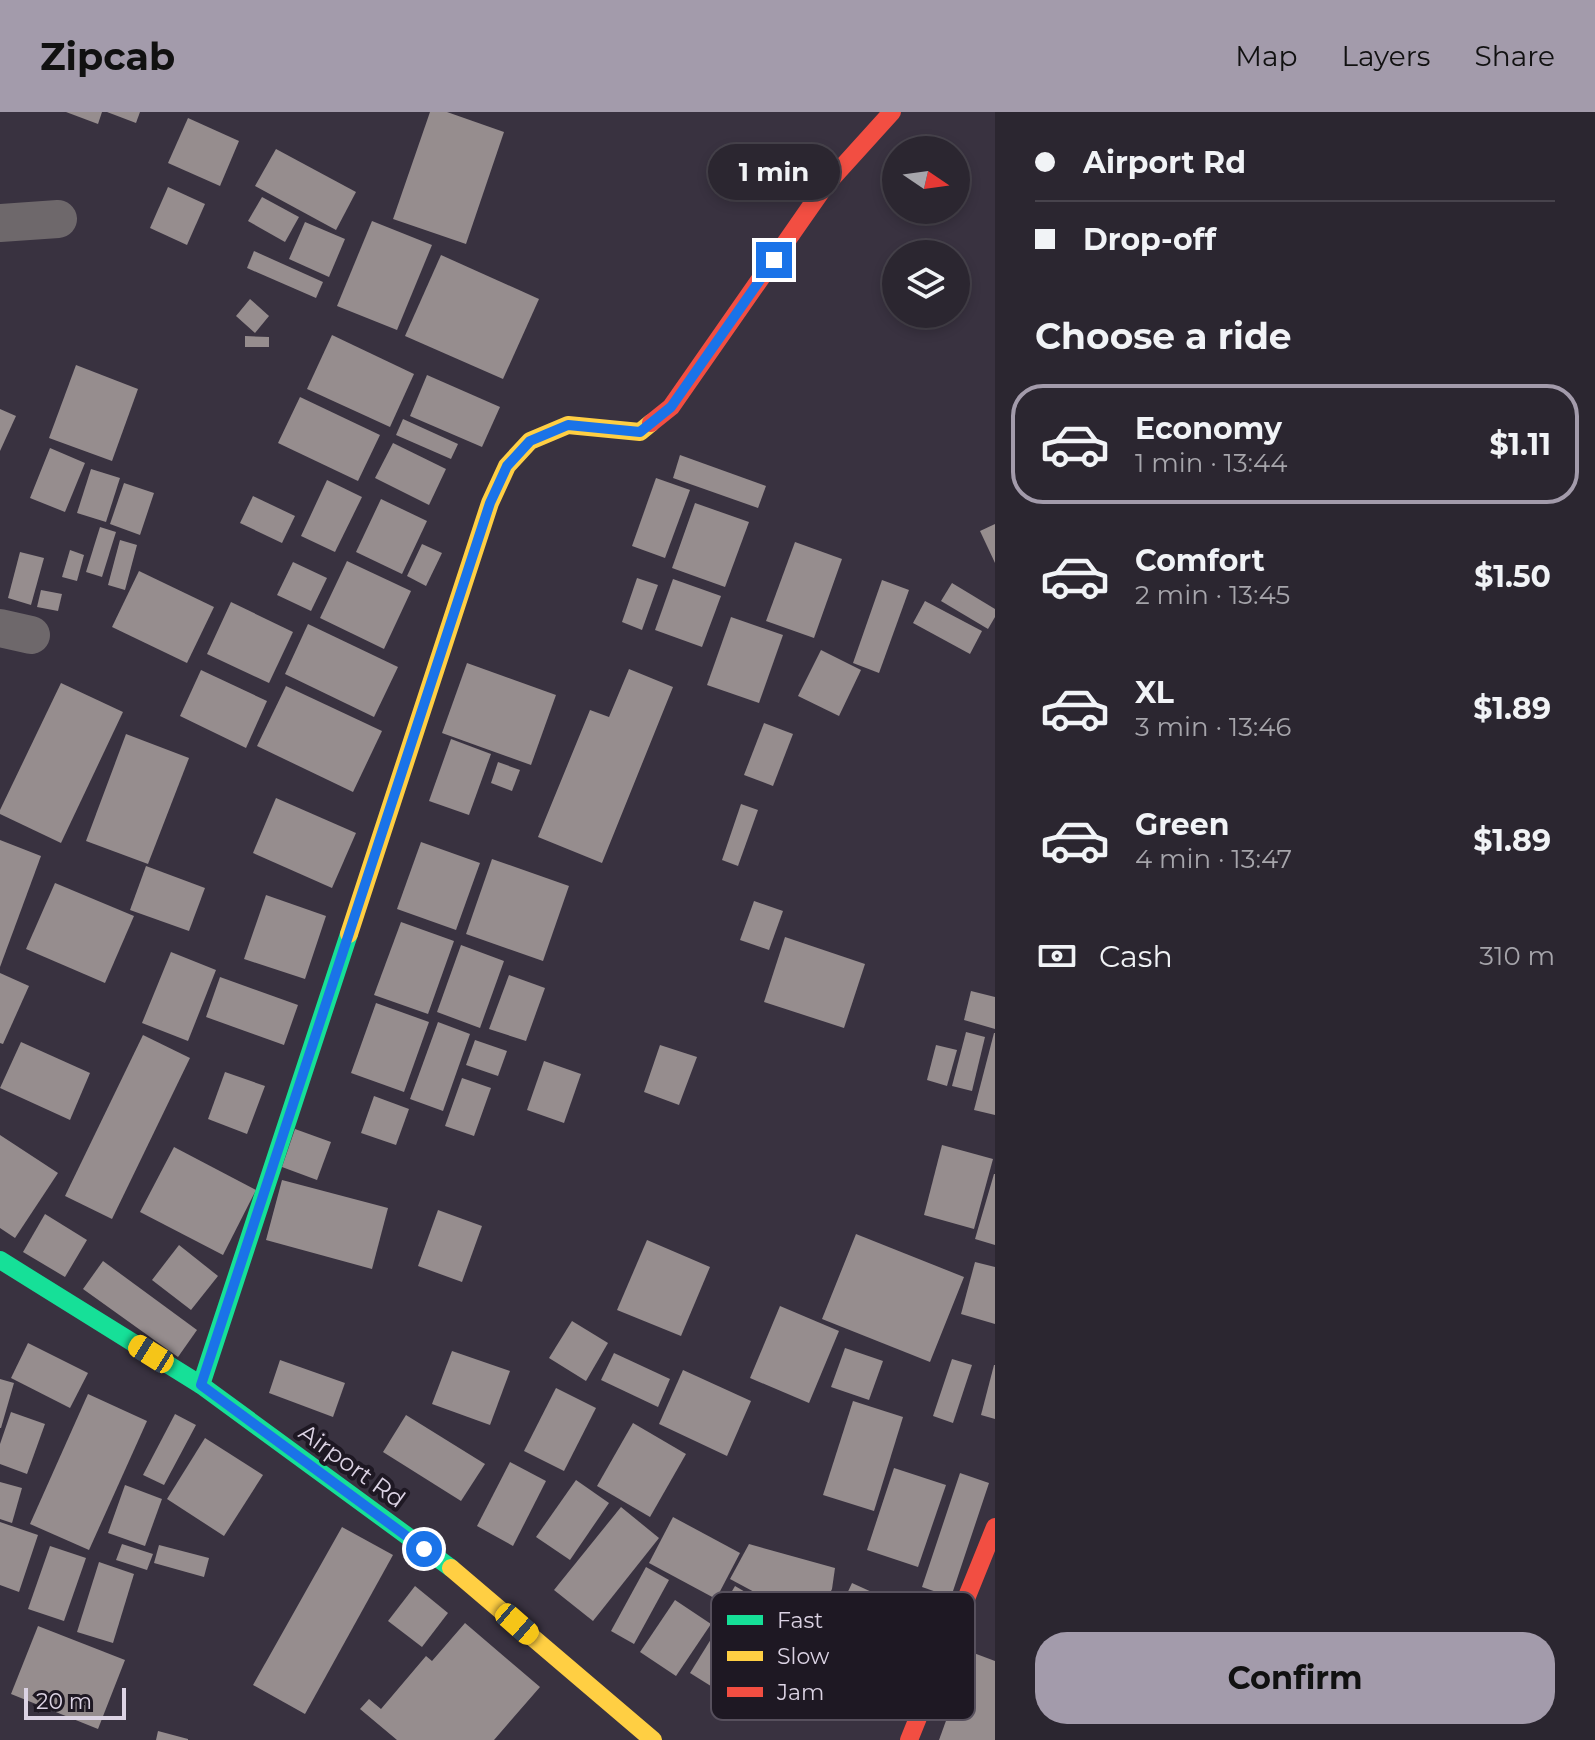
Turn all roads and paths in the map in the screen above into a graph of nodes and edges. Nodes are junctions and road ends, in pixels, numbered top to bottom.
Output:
1 (892, 112) edge
2 (58, 219) dead end
3 (0, 223) edge
4 (0, 1260) edge
5 (201, 1385) junction
6 (995, 1527) edge
7 (969, 1592) edge
8 (917, 1720) edge
9 (653, 1740) edge
10 (909, 1740) edge

1 - 5 street
2 - 3 street
4 - 5 street, Airport Rd
5 - 9 street, Airport Rd
6 - 7 street
8 - 10 street

